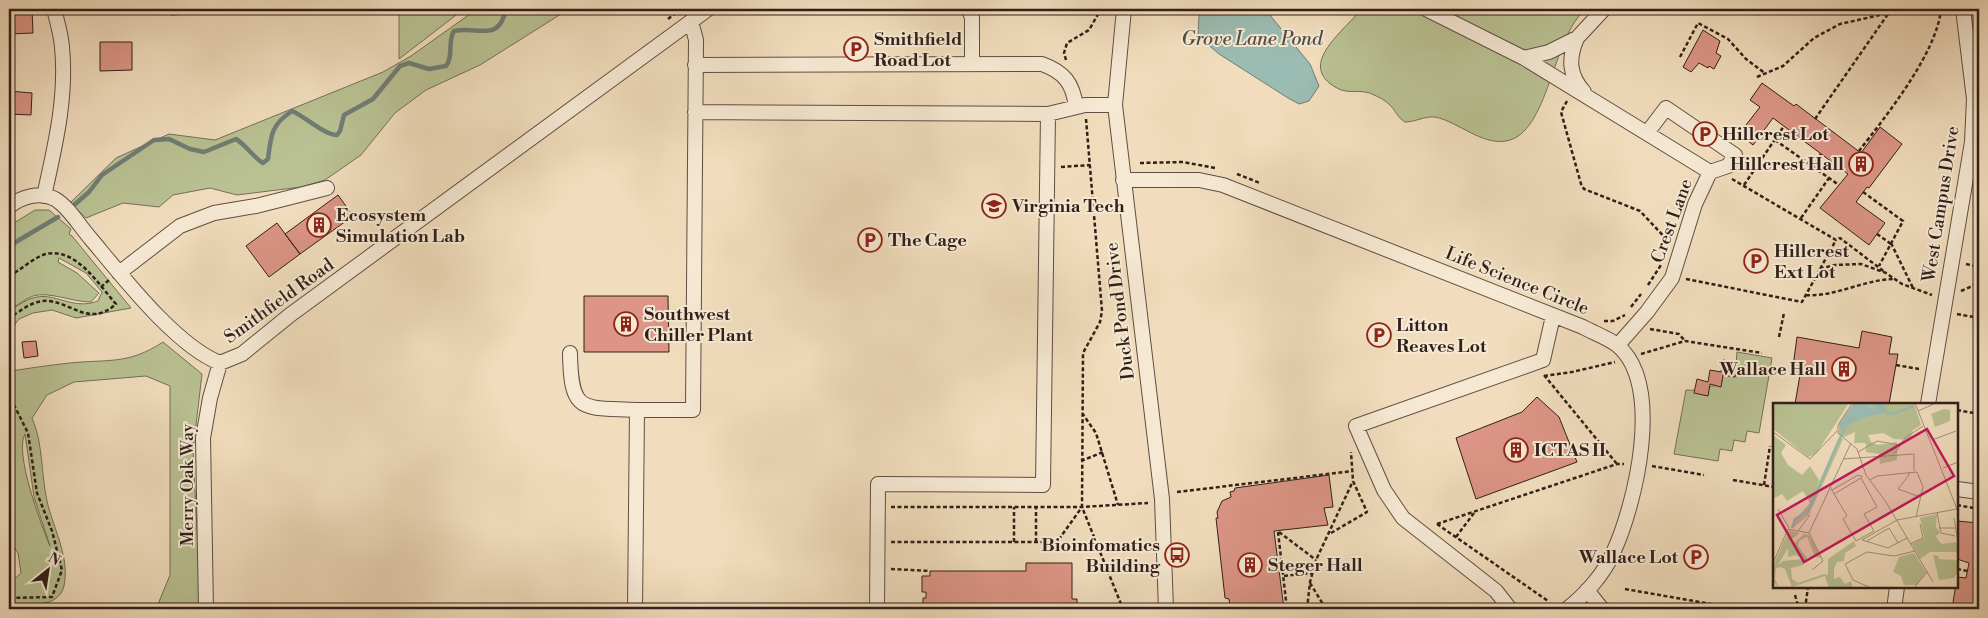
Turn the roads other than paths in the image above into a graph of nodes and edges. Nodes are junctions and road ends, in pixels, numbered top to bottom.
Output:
1 (54, 9) edge
2 (708, 9) edge
3 (969, 9) edge
4 (1124, 9) edge
5 (1426, 9) edge
6 (1604, 9) edge
7 (1963, 9) edge
8 (691, 21) junction
9 (1576, 38) junction
10 (1524, 58) junction
11 (972, 63) junction
12 (695, 65) junction
13 (1589, 98) junction
14 (1115, 105) junction
15 (1081, 111) junction
16 (695, 112) junction
17 (1048, 114) junction
18 (1647, 133) junction
19 (1975, 143) edge
20 (1710, 172) junction
21 (1123, 180) junction
22 (327, 188) dead end
23 (44, 196) junction
24 (9, 208) edge
25 (119, 273) junction
26 (1553, 316) junction
27 (1618, 345) junction
28 (570, 354) dead end
29 (220, 363) junction
30 (1928, 403) edge
31 (637, 410) junction
32 (1958, 489) edge
33 (1979, 492) edge
34 (1897, 588) edge
35 (1587, 590) junction
36 (206, 609) edge
37 (634, 609) edge
38 (877, 609) edge
39 (1166, 609) edge
40 (1510, 609) edge
41 (1567, 609) edge
42 (1602, 609) edge
43 (1894, 609) edge

1 - 23 street
2 - 8 street, Smithfield Road
3 - 11 street
4 - 14 street, Duck Pond Drive
5 - 10 street, Crest Lane
6 - 9 street
7 - 19 street, West Campus Drive
8 - 12 street
8 - 29 street, Smithfield Road
9 - 10 street
9 - 13 street
10 - 13 street, Crest Lane
11 - 12 street
11 - 15 street
12 - 16 street
13 - 18 street, Crest Lane
14 - 15 street
14 - 21 street, Duck Pond Drive
15 - 17 street
16 - 17 street
16 - 31 street
17 - 38 street
18 - 20 street, Crest Lane
18 - 20 street
19 - 30 street, West Campus Drive
20 - 27 street, Crest Lane
21 - 26 street, Life Science Circle
21 - 39 street, Duck Pond Drive
22 - 25 street
23 - 24 street
23 - 25 street, Smithfield Road
25 - 29 street, Smithfield Road
26 - 27 street, Life Science Circle
26 - 40 street
27 - 35 street, Life Science Circle
28 - 31 street
29 - 36 street, Merry Oak Way
31 - 37 street
32 - 33 street
34 - 43 street
35 - 41 street, Life Science Circle
35 - 42 street

